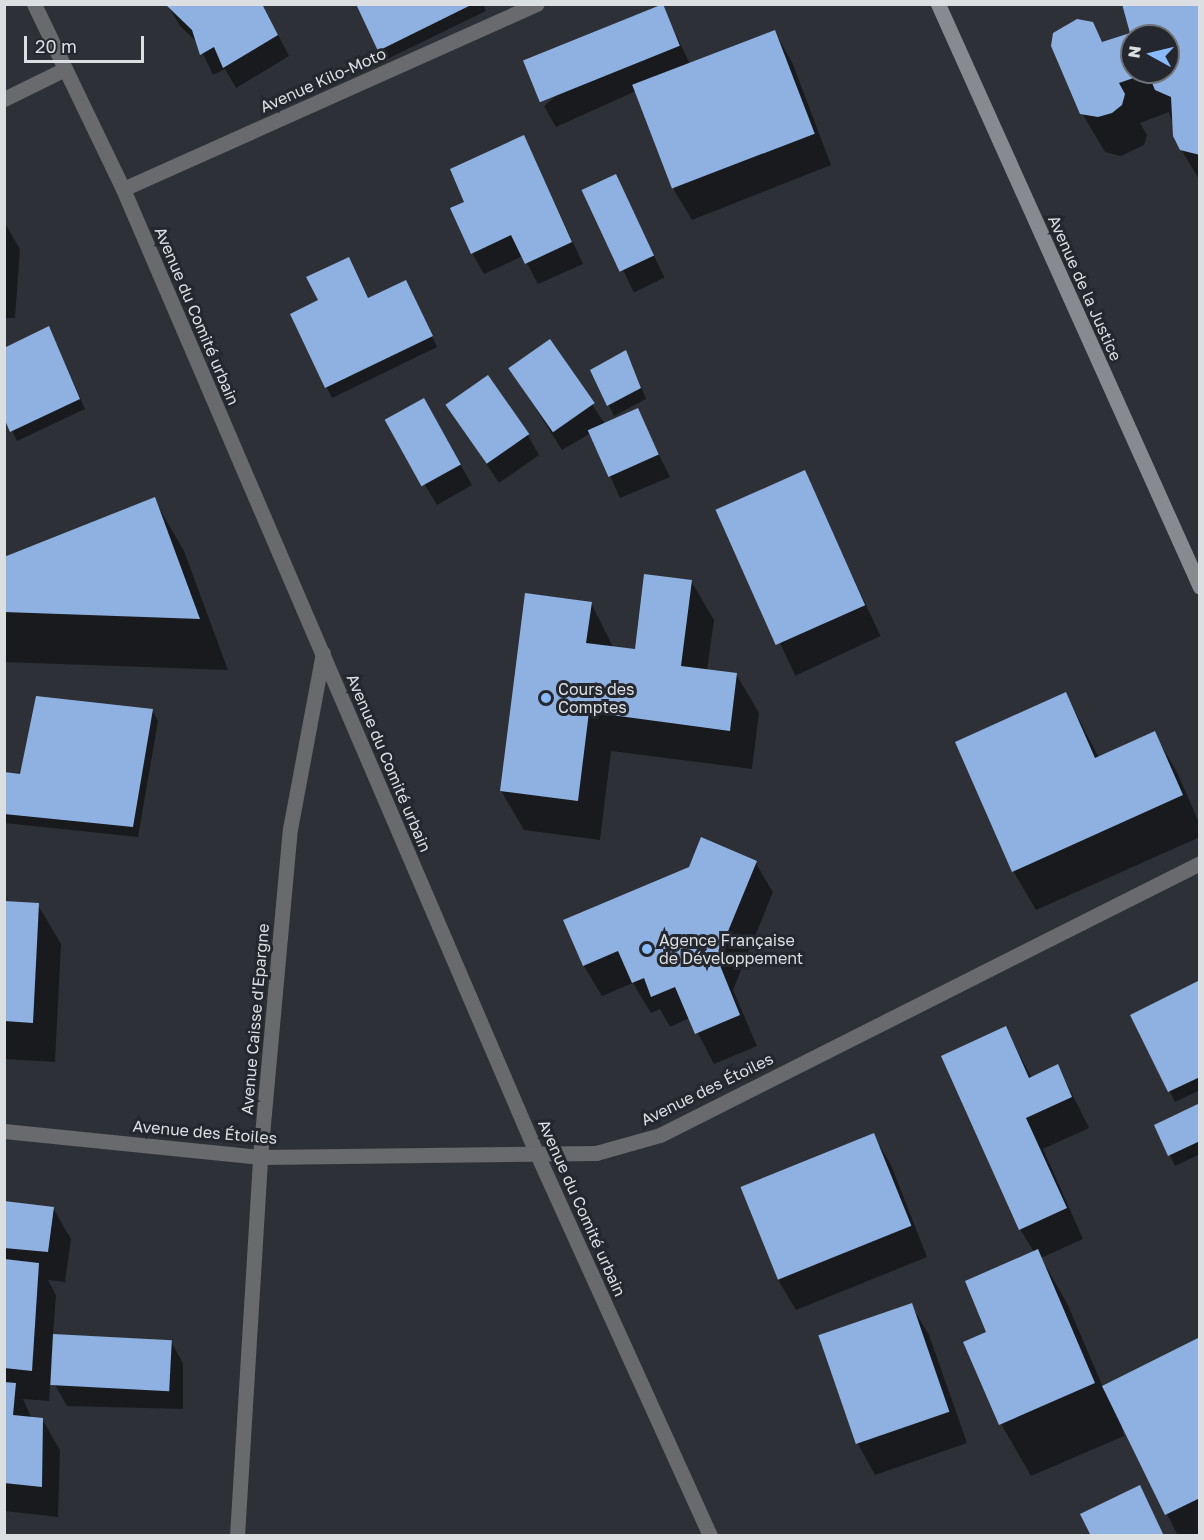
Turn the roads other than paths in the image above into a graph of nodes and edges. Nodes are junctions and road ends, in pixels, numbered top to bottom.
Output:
1 (33, 4) edge
2 (537, 4) edge
3 (938, 4) edge
4 (65, 69) junction
5 (4, 99) edge
6 (123, 189) junction
7 (1200, 587) edge
8 (322, 653) junction
9 (1200, 863) edge
10 (4, 1131) edge
11 (536, 1152) junction
12 (260, 1157) junction
13 (237, 1536) edge
14 (710, 1536) edge

1 - 4 street, Avenue du Comité urbain
2 - 6 street, Avenue Kilo-Moto
3 - 7 main road, Avenue de la Justice
4 - 5 street
4 - 6 street, Avenue du Comité urbain
6 - 8 street, Avenue du Comité urbain
8 - 11 street, Avenue du Comité urbain
8 - 12 street, Avenue Caisse d'Epargne
9 - 11 street, Avenue des Étoiles
10 - 12 street, Avenue des Étoiles
11 - 12 street, Avenue des Étoiles
11 - 14 street, Avenue du Comité urbain
12 - 13 street, Avenue Caisse d'Epargne

